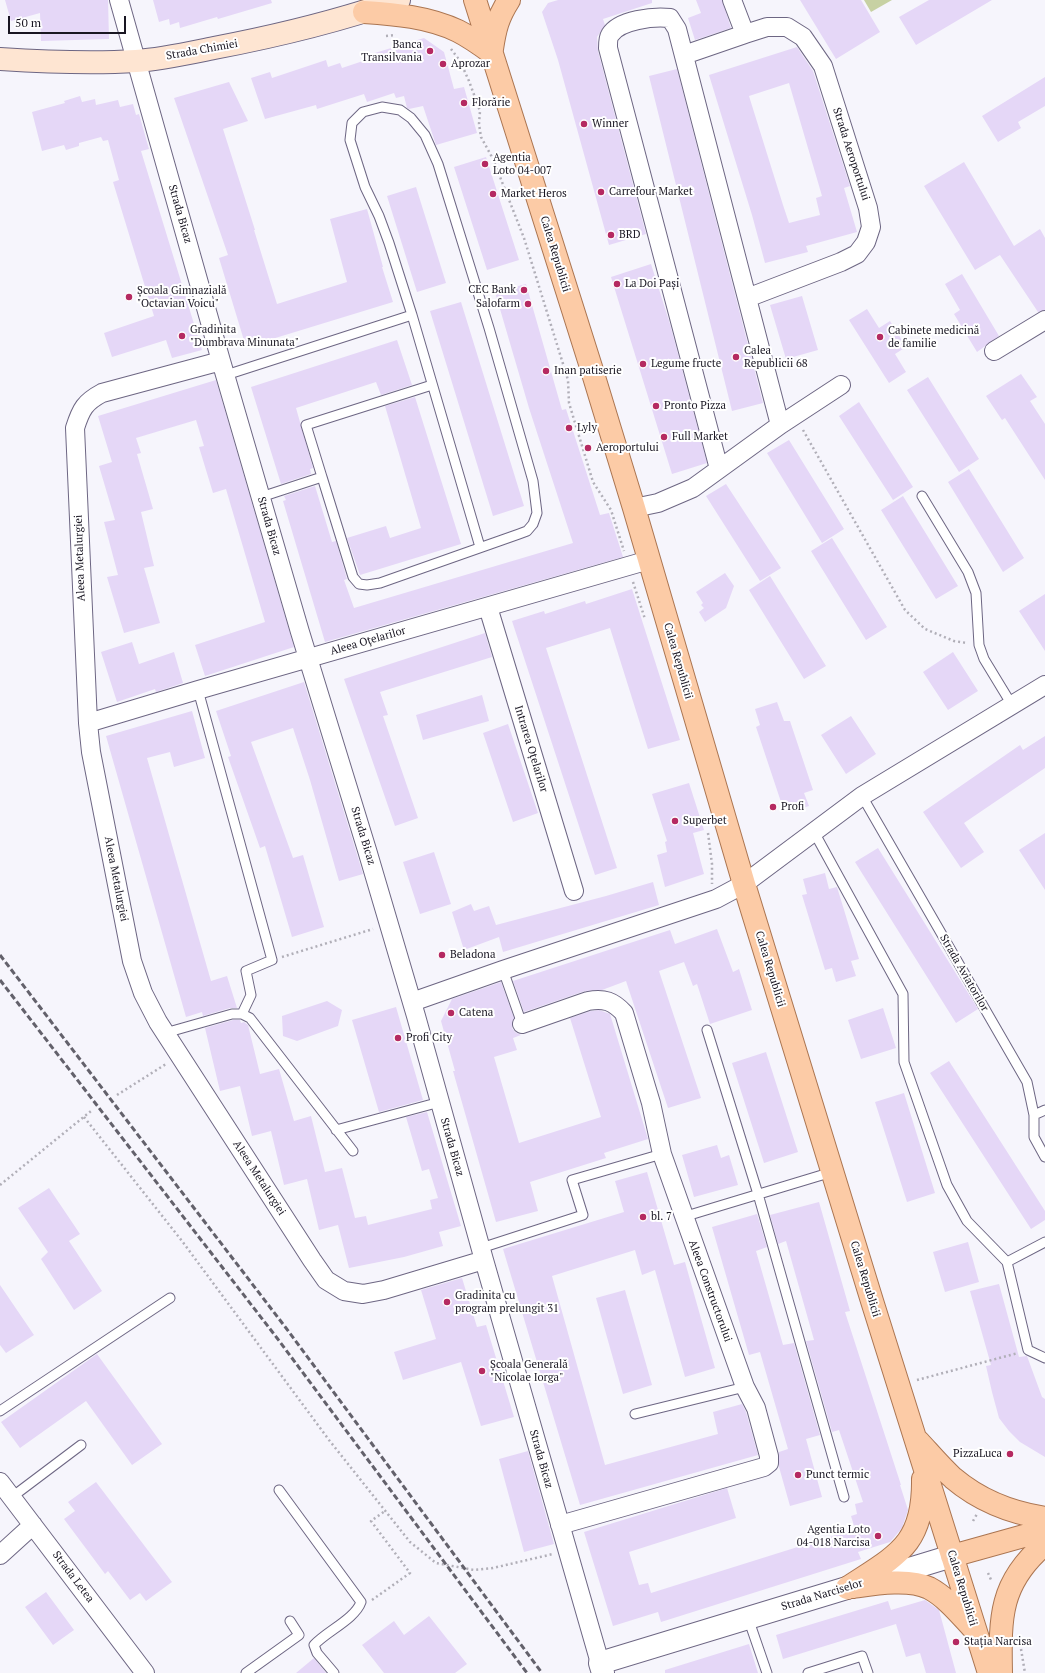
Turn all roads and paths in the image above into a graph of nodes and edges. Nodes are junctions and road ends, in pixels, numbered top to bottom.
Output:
1 (119, 0) edge
2 (383, 0) edge
3 (399, 0) edge
4 (475, 0) edge
5 (509, 0) edge
6 (732, 0) edge
7 (364, 12) junction
8 (398, 34) dead end
9 (745, 34) junction
10 (386, 36) dead end
11 (450, 48) dead end
12 (492, 53) junction
13 (684, 56) junction
14 (0, 59) edge
15 (138, 61) junction
16 (747, 298) junction
17 (412, 315) junction
18 (1045, 320) edge
19 (994, 350) dead end
20 (224, 368) junction
21 (432, 385) junction
22 (841, 385) dead end
23 (795, 415) junction
24 (780, 426) junction
25 (719, 469) junction
26 (322, 477) junction
27 (922, 496) dead end
28 (261, 497) junction
29 (634, 508) junction
30 (480, 547) junction
31 (639, 563) junction
32 (488, 607) junction
33 (646, 620) dead end
34 (979, 645) junction
35 (308, 658) junction
36 (1045, 685) edge
37 (198, 690) junction
38 (1012, 705) junction
39 (88, 723) junction
40 (862, 796) junction
41 (708, 832) dead end
42 (814, 832) junction
43 (744, 884) junction
44 (574, 891) dead end
45 (716, 900) junction
46 (389, 924) junction
47 (272, 960) junction
48 (503, 970) junction
49 (412, 1002) junction
50 (242, 1014) junction
51 (522, 1024) joint
52 (707, 1030) dead end
53 (165, 1032) junction
54 (180, 1055) junction
55 (116, 1095) dead end
56 (440, 1102) junction
57 (1045, 1110) edge
58 (91, 1111) dead end
59 (1034, 1115) junction
60 (84, 1116) junction
61 (336, 1130) junction
62 (353, 1152) dead end
63 (662, 1154) junction
64 (1045, 1157) edge
65 (832, 1172) junction
66 (0, 1185) edge
67 (758, 1194) junction
68 (683, 1217) junction
69 (1045, 1242) edge
70 (482, 1254) junction
71 (1007, 1262) junction
72 (170, 1298) dead end
73 (1028, 1350) junction
74 (1045, 1358) edge
75 (898, 1384) junction
76 (745, 1387) junction
77 (0, 1411) edge
78 (635, 1414) dead end
79 (916, 1439) junction
80 (81, 1445) dead end
81 (923, 1464) junction
82 (0, 1482) edge
83 (279, 1490) dead end
84 (12, 1497) junction
85 (844, 1498) dead end
86 (385, 1511) junction
87 (1045, 1518) edge
88 (33, 1525) junction
89 (560, 1525) junction
90 (1045, 1530) edge
91 (1045, 1544) edge
92 (567, 1551) junction
93 (0, 1555) edge
94 (952, 1556) junction
95 (847, 1588) junction
96 (358, 1610) junction
97 (748, 1618) junction
98 (290, 1621) dead end
99 (975, 1631) junction
100 (299, 1635) junction
101 (314, 1645) junction
102 (601, 1668) edge
103 (145, 1673) edge
104 (246, 1673) edge
105 (334, 1673) edge
106 (767, 1673) edge
107 (808, 1673) edge
108 (868, 1673) edge
109 (989, 1673) edge
110 (1002, 1673) edge

1 - 15 street, Strada Bicaz
2 - 7 main road
3 - 7 main road, Strada Chimiei
4 - 12 main road, Calea Republicii
5 - 12 main road
6 - 9 street
7 - 12 main road
7 - 15 main road, Strada Chimiei
8 - 10 path
9 - 13 street, Strada Aeroportului
9 - 16 street, Strada Aeroportului
11 - 31 path
12 - 29 main road, Calea Republicii
13 - 16 street
13 - 25 street
14 - 15 main road, Strada Chimiei
15 - 20 street, Strada Bicaz
16 - 24 street
17 - 20 lane
17 - 21 lane
17 - 30 lane
18 - 19 street
20 - 28 street, Strada Bicaz
20 - 39 street, Aleea Metalurgiei
21 - 26 lane
21 - 30 lane
22 - 23 street
23 - 24 street
23 - 34 path
24 - 25 street
25 - 29 street
26 - 28 lane
26 - 30 lane
27 - 34 lane
28 - 35 street, Strada Bicaz
29 - 31 main road, Calea Republicii
31 - 32 street, Aleea Oțelarilor
31 - 33 path
31 - 43 main road, Calea Republicii
32 - 35 street, Aleea Oțelarilor
32 - 44 street, Intrarea Oțelarilor
34 - 38 lane
35 - 37 street, Aleea Oțelarilor
35 - 46 street, Strada Bicaz
36 - 38 street
37 - 39 street, Aleea Oțelarilor
37 - 47 lane
38 - 40 street
39 - 53 street, Aleea Metalurgiei
40 - 42 street
40 - 59 lane, Strada Aviatorilor
41 - 45 path
42 - 43 street
42 - 71 lane
43 - 45 street
43 - 65 main road, Calea Republicii
45 - 48 street
46 - 47 path
46 - 49 street, Strada Bicaz
47 - 50 lane
48 - 49 street
48 - 51 lane
49 - 56 street, Strada Bicaz
50 - 53 lane
50 - 61 lane
51 - 63 street, Aleea Constructorului
52 - 67 lane
53 - 54 street, Aleea Metalurgiei
54 - 55 path
54 - 70 street, Aleea Metalurgiei
56 - 61 lane
56 - 70 street, Strada Bicaz
57 - 59 lane
58 - 60 path
59 - 64 lane, Strada Aviatorilor
60 - 66 path
60 - 86 path
61 - 62 lane
63 - 68 street, Aleea Constructorului
63 - 70 lane
65 - 67 lane
65 - 75 main road, Calea Republicii
67 - 68 lane
67 - 85 lane
68 - 76 street, Aleea Constructorului
69 - 71 lane
70 - 89 street, Strada Bicaz
71 - 73 lane
72 - 77 lane
73 - 74 lane
73 - 75 path
75 - 79 main road, Calea Republicii
76 - 78 lane
76 - 89 street, Aleea Constructorului
79 - 81 main road, Calea Republicii
79 - 87 main road
80 - 84 lane
81 - 94 main road, Calea Republicii
81 - 95 main road
82 - 84 street, Strada Letea
83 - 96 lane
84 - 88 street, Strada Letea
86 - 92 path
86 - 96 path
88 - 93 street
88 - 103 street, Strada Letea
89 - 92 street, Strada Bicaz
90 - 94 main road, Strada Narciselor
91 - 110 main road
92 - 102 street, Strada Bicaz
94 - 95 street, Strada Narciselor
94 - 99 main road, Calea Republicii
95 - 97 street, Strada Narciselor
95 - 99 main road
96 - 101 lane
97 - 102 street, Strada Narciselor
97 - 106 lane
98 - 100 lane
99 - 109 main road, Calea Republicii
100 - 101 lane
100 - 104 lane
101 - 105 lane
107 - 108 lane

